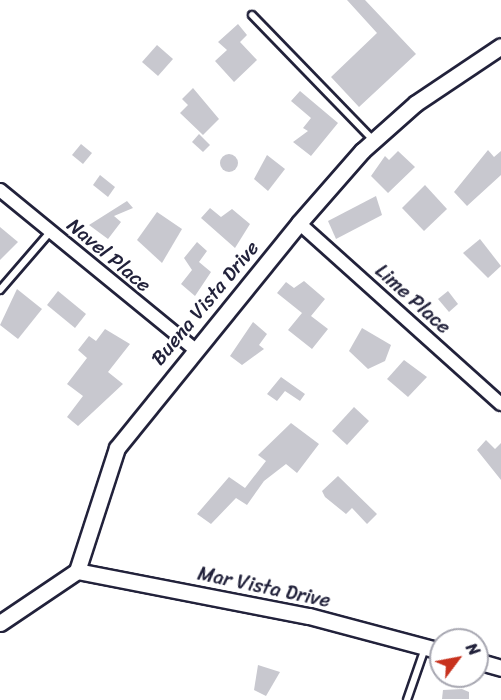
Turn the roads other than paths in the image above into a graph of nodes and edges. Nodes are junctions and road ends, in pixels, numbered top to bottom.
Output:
1 (252, 15) dead end
2 (501, 46) edge
3 (374, 141) junction
4 (0, 190) edge
5 (299, 223) junction
6 (50, 232) junction
7 (0, 290) edge
8 (194, 349) junction
9 (501, 404) edge
10 (77, 571) junction
11 (0, 623) edge
12 (425, 647) junction
13 (429, 648) edge
14 (407, 700) edge

1 - 3 lane
2 - 3 street, Buena Vista Drive
3 - 5 street, Buena Vista Drive
4 - 6 street, Navel Place
5 - 8 street, Buena Vista Drive
5 - 9 street, Lime Place
6 - 7 lane
6 - 8 street, Navel Place
8 - 10 street, Buena Vista Drive
10 - 11 street
10 - 12 street, Mar Vista Drive
12 - 13 street, Mar Vista Drive
12 - 14 lane

